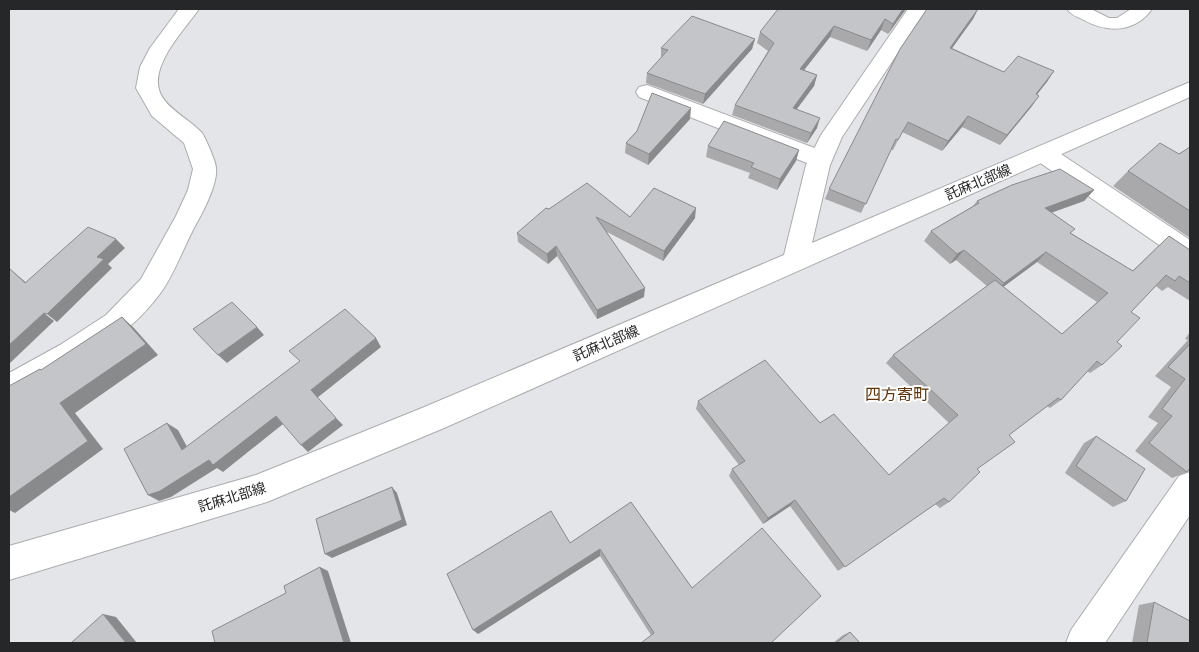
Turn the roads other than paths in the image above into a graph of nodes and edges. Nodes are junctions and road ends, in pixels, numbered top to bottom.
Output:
1 (189, 9) edge
2 (914, 9) edge
3 (1077, 9) edge
4 (1142, 9) edge
5 (1190, 89) edge
6 (647, 92) dead end
7 (1044, 154) junction
8 (820, 159) junction
9 (1190, 253) edge
10 (795, 261) junction
11 (9, 388) edge
12 (1190, 487) edge
13 (9, 563) edge
14 (1084, 643) edge

1 - 11 street
2 - 8 street
3 - 4 street
5 - 7 street, 託麻北部線
6 - 8 street
7 - 9 street
7 - 10 street, 託麻北部線
8 - 10 street
10 - 13 street, 託麻北部線
12 - 14 street

